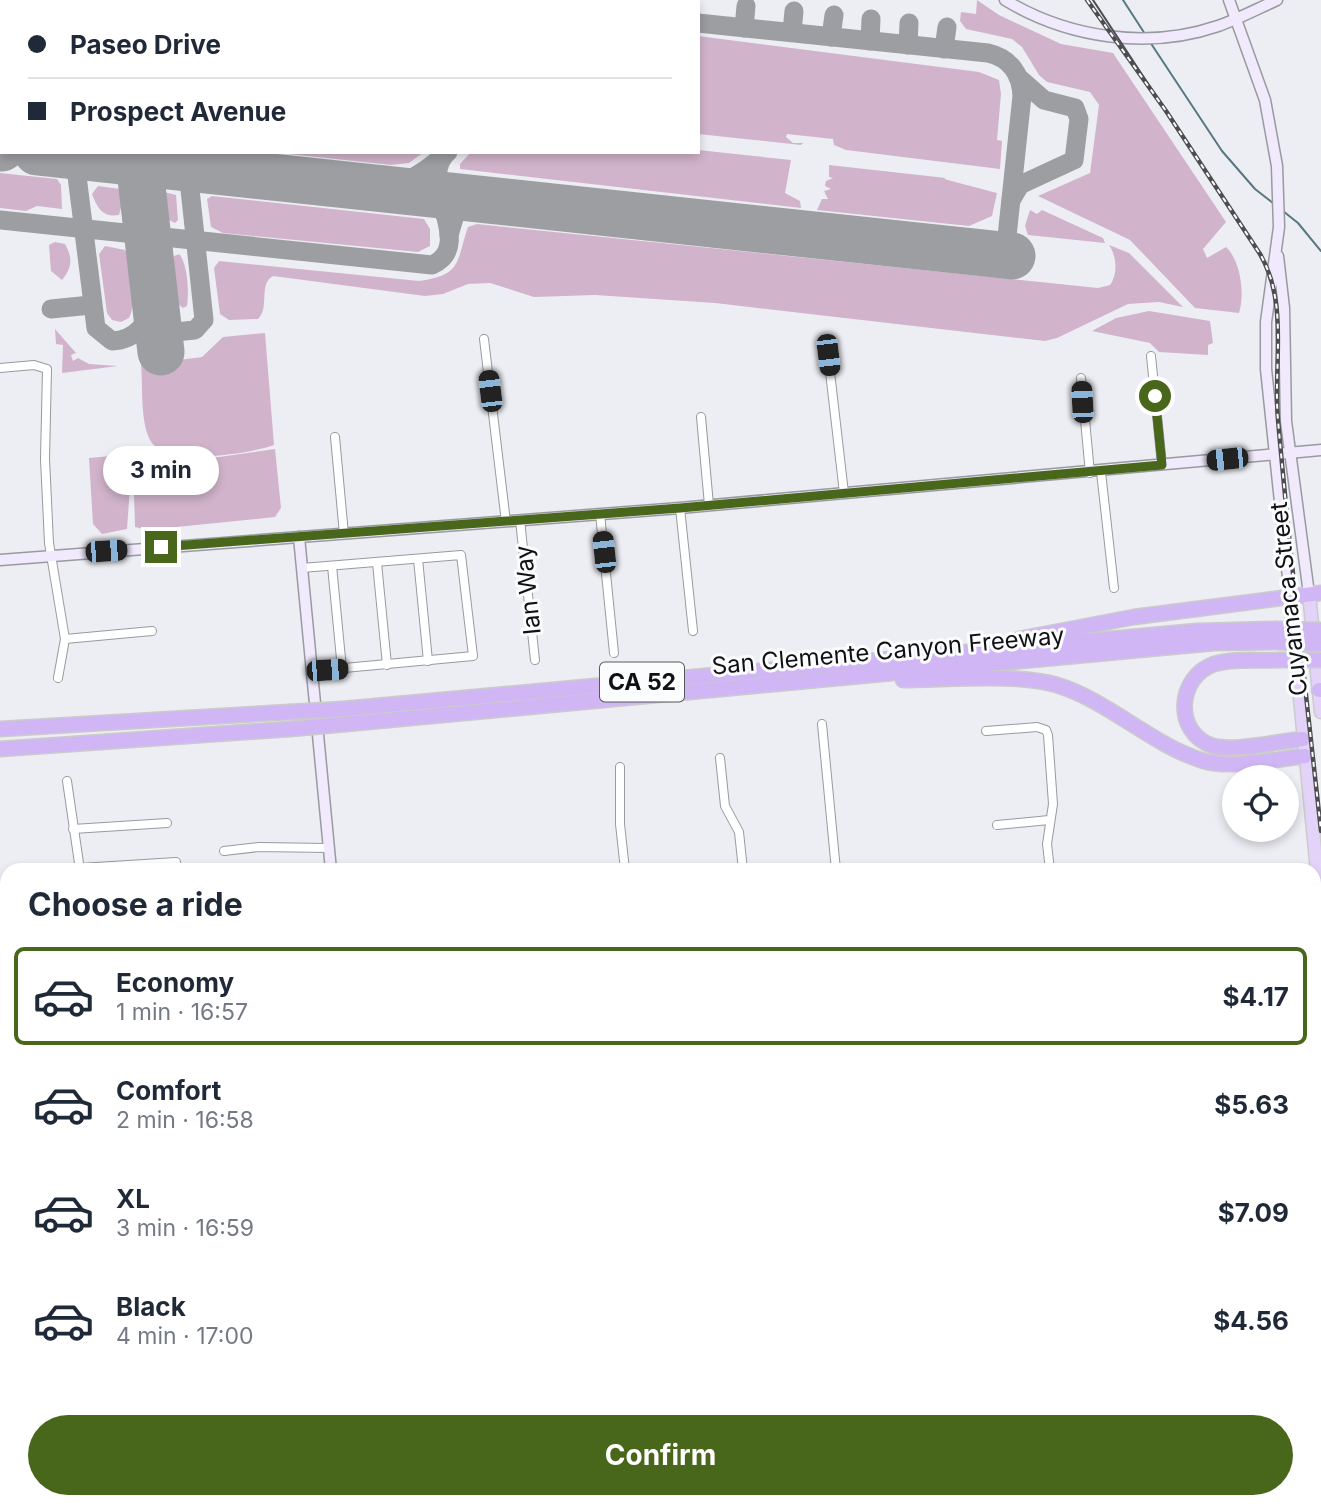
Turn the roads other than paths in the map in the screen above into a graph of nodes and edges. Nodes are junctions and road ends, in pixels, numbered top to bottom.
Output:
1 (1005, 0) edge
2 (1229, 0) edge
3 (1277, 0) edge
4 (1237, 18) junction
5 (1278, 254) junction
6 (484, 339) dead end
7 (828, 355) dead end
8 (1151, 356) dead end
9 (0, 368) edge
10 (1081, 378) dead end
11 (701, 417) dead end
12 (335, 438) dead end
13 (1321, 450) edge
14 (1290, 453) junction
15 (1273, 454) junction
16 (1162, 465) junction
17 (1095, 472) junction
18 (844, 493) junction
19 (709, 505) junction
20 (680, 508) junction
21 (600, 514) junction
22 (520, 520) junction
23 (506, 522) junction
24 (344, 534) junction
25 (299, 537) junction
26 (52, 555) junction
27 (418, 559) junction
28 (0, 560) edge
29 (377, 563) junction
30 (332, 566) junction
31 (302, 568) junction
32 (1114, 589) dead end
33 (1315, 594) edge
34 (1290, 597) junction
35 (1321, 630) edge
36 (152, 631) dead end
37 (694, 631) dead end
38 (1276, 635) junction
39 (65, 639) junction
40 (1321, 644) edge
41 (614, 653) dead end
42 (942, 654) junction
43 (535, 660) dead end
44 (1321, 660) edge
45 (428, 661) junction
46 (387, 665) junction
47 (342, 669) junction
48 (312, 671) junction
49 (58, 678) dead end
50 (776, 684) junction
51 (1320, 690) edge
52 (1321, 712) edge
53 (822, 724) dead end
54 (0, 729) edge
55 (986, 731) dead end
56 (1303, 739) junction
57 (0, 749) edge
58 (1305, 756) junction
59 (720, 758) dead end
60 (620, 767) dead end
61 (67, 781) dead end
62 (1049, 820) junction
63 (166, 823) dead end
64 (997, 825) dead end
65 (73, 830) junction
66 (329, 848) junction
67 (224, 851) dead end
68 (176, 862) dead end
69 (79, 863) edge
70 (162, 863) edge
71 (330, 863) edge
72 (624, 863) edge
73 (742, 863) edge
74 (835, 863) edge
75 (1050, 863) edge
76 (1316, 863) edge

1 - 4 main road
2 - 4 main road
3 - 4 main road
4 - 5 main road
5 - 14 main road, Cuyamaca Street
5 - 15 main road, Cuyamaca Street
6 - 23 street
7 - 18 street
8 - 16 street
9 - 26 street
10 - 17 street
11 - 19 street
12 - 24 street
13 - 14 main road
14 - 15 main road
14 - 33 main road, Cuyamaca Street
15 - 16 main road
15 - 34 main road, Cuyamaca Street
16 - 17 main road
17 - 18 main road
17 - 32 street
18 - 19 main road
19 - 20 main road
20 - 21 main road
20 - 37 street
21 - 22 main road
21 - 41 street
22 - 23 main road
22 - 43 street, Ian Way
23 - 24 main road
24 - 25 main road
25 - 26 main road
25 - 31 main road
26 - 28 main road
26 - 39 street
27 - 29 street
27 - 45 street
27 - 45 street
29 - 30 street
29 - 46 street
30 - 31 street
30 - 47 street
31 - 48 main road
33 - 34 highway
33 - 51 main road, Cuyamaca Street
34 - 42 highway
34 - 56 main road, Cuyamaca Street
35 - 38 highway, San Clemente Canyon Freeway / CA 52, bridge
36 - 39 street
38 - 40 highway, San Clemente Canyon Freeway / CA 52, bridge
38 - 42 highway, San Clemente Canyon Freeway / CA 52
38 - 50 highway, San Clemente Canyon Freeway / CA 52
39 - 49 street
42 - 54 highway, San Clemente Canyon Freeway / CA 52, bridge
44 - 56 highway, bridge
45 - 46 street
46 - 47 street
47 - 48 street
48 - 66 main road
50 - 57 highway, San Clemente Canyon Freeway / CA 52, bridge
50 - 58 highway
51 - 52 main road, Cuyamaca Street
53 - 74 street
55 - 62 street
56 - 58 main road, Cuyamaca Street
58 - 76 main road, Cuyamaca Street
59 - 73 street
60 - 72 street
61 - 65 street
62 - 64 street
62 - 75 street
63 - 65 street
65 - 69 street
66 - 67 street
66 - 71 main road
68 - 70 street

